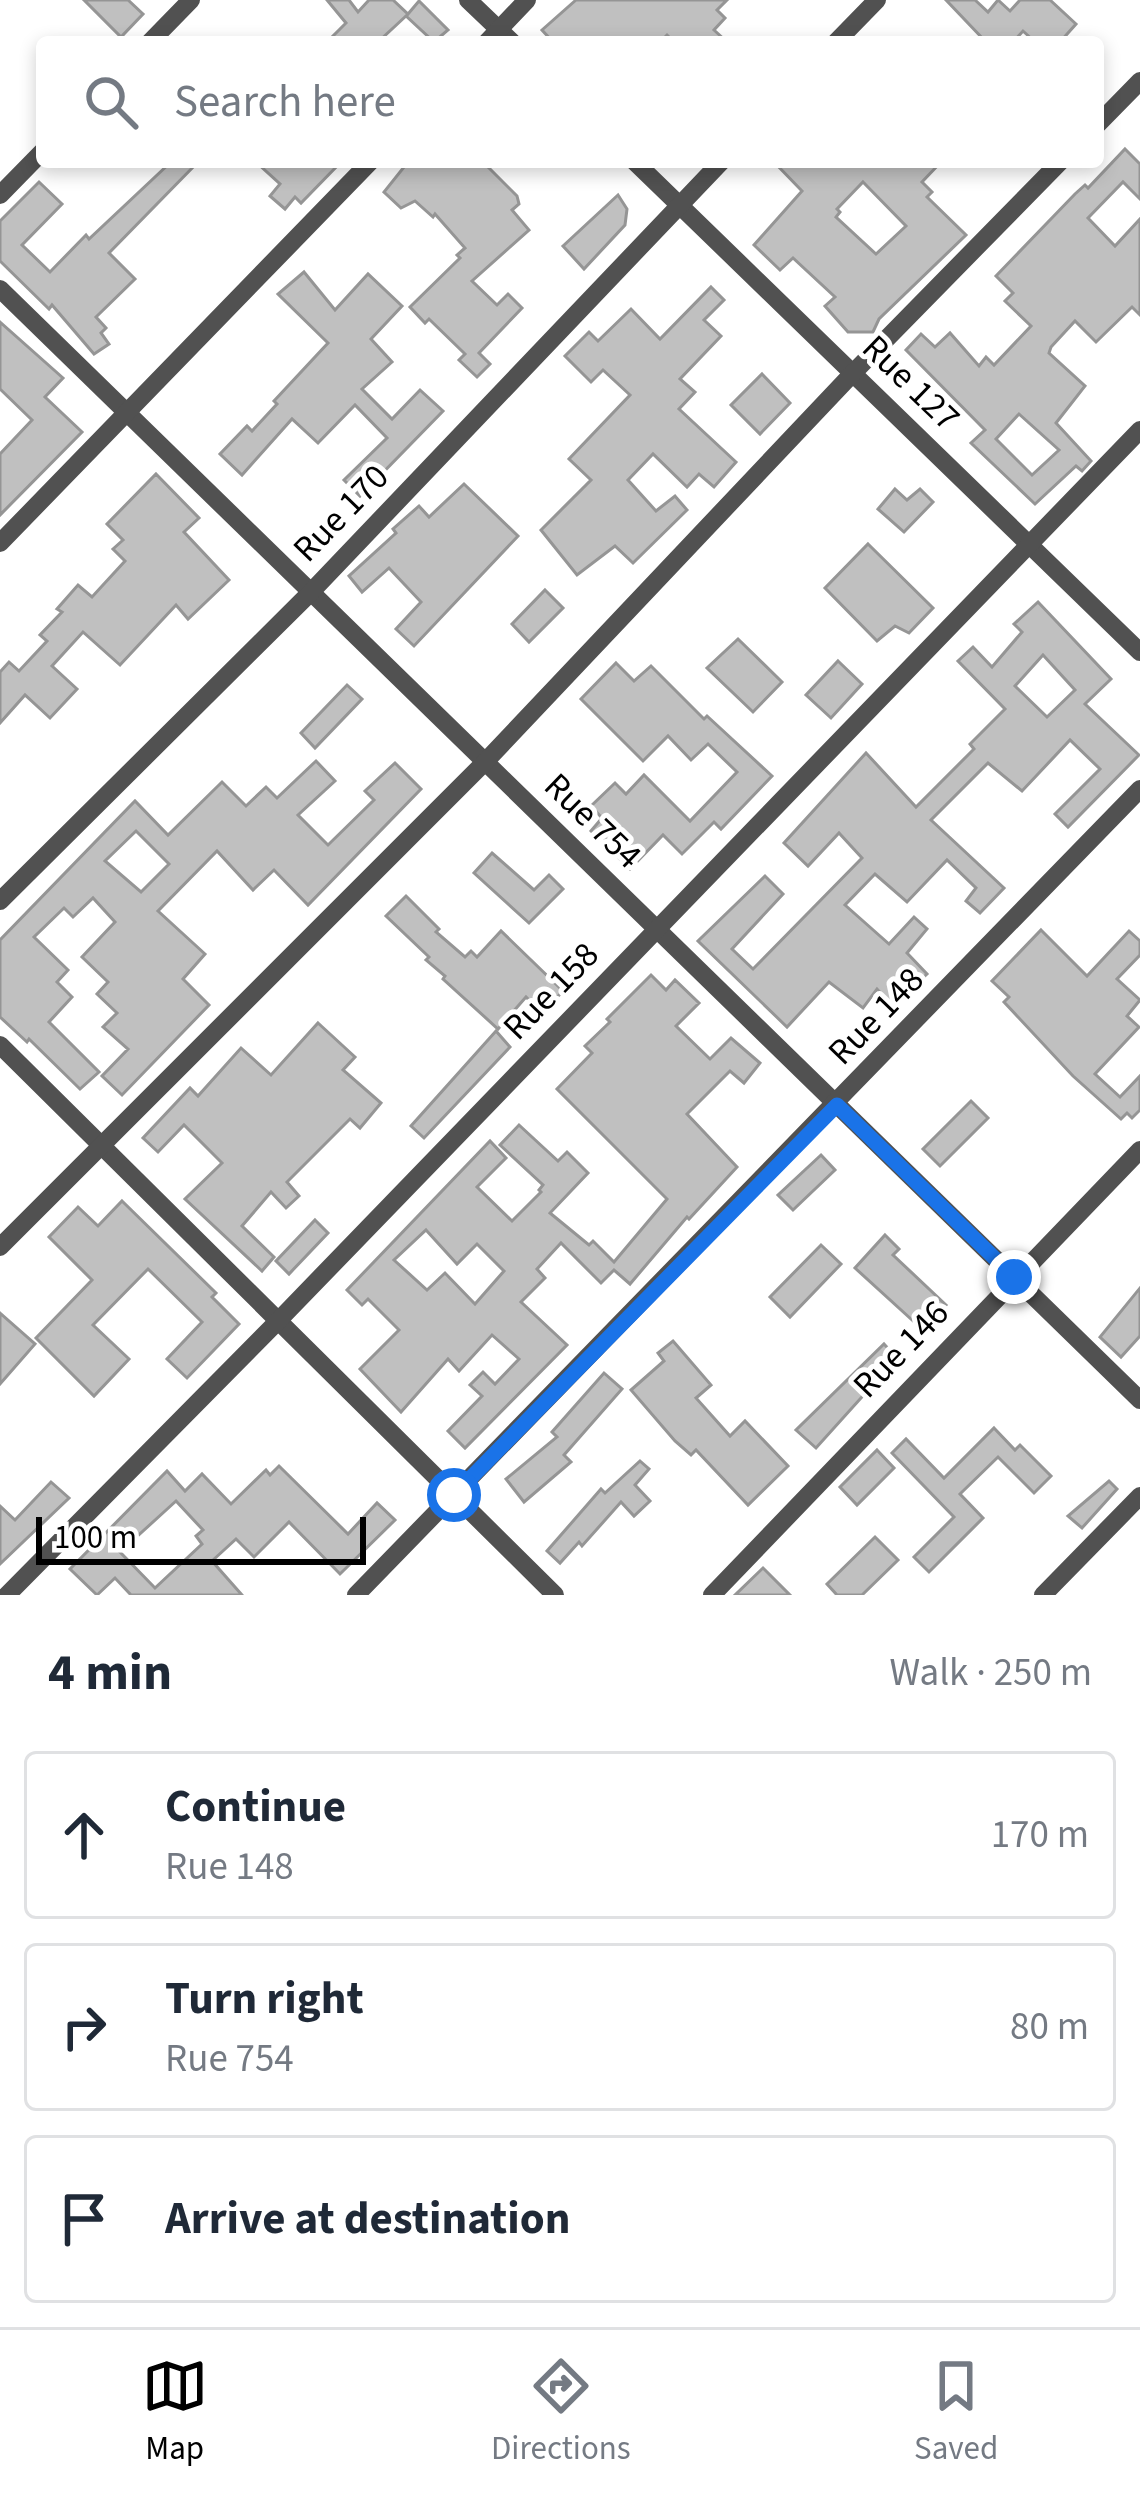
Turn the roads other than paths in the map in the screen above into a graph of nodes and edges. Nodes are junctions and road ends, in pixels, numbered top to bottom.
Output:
1 (191, 0) edge
2 (468, 0) edge
3 (527, 0) edge
4 (877, 0) edge
5 (156, 36) edge
6 (497, 36) edge
7 (500, 36) edge
8 (842, 36) edge
9 (1140, 81) edge
10 (1104, 118) edge
11 (36, 158) edge
12 (364, 168) edge
13 (641, 168) edge
14 (715, 168) edge
15 (1054, 168) edge
16 (0, 196) edge
17 (680, 205) junction
18 (0, 289) edge
19 (853, 373) junction
20 (127, 413) junction
21 (1140, 430) edge
22 (0, 543) edge
23 (1029, 544) junction
24 (311, 592) junction
25 (1140, 652) edge
26 (485, 762) junction
27 (1140, 789) edge
28 (0, 901) edge
29 (657, 929) junction
30 (0, 1046) edge
31 (837, 1105) junction
32 (100, 1144) junction
33 (1140, 1150) edge
34 (0, 1246) edge
35 (1014, 1277) junction
36 (278, 1321) junction
37 (1140, 1400) edge
38 (454, 1495) junction
39 (1140, 1496) edge
40 (7, 1595) edge
41 (356, 1595) edge
42 (555, 1595) edge
43 (712, 1595) edge
44 (1043, 1595) edge

1 - 5 street
2 - 6 street
3 - 7 street
4 - 8 street
9 - 10 street
11 - 16 street
12 - 20 street
13 - 17 street, Rue 127
14 - 17 street, Rue 170
15 - 19 street
17 - 19 street, Rue 127
17 - 24 street, Rue 170
18 - 20 street, Rue 754
19 - 23 street, Rue 127
19 - 26 street
20 - 22 street
20 - 24 street, Rue 754
21 - 23 street, Rue 158
23 - 25 street, Rue 127
23 - 29 street, Rue 158
24 - 26 street, Rue 754
24 - 28 street, Rue 170
26 - 29 street, Rue 754
26 - 32 street
27 - 31 street, Rue 148
29 - 31 street, Rue 754
29 - 36 street, Rue 158
30 - 32 street
31 - 35 street, Rue 754
31 - 38 street, Rue 148
32 - 34 street
32 - 36 street
33 - 35 street, Rue 146
35 - 37 street, Rue 754
35 - 43 street, Rue 146
36 - 38 street
36 - 40 street, Rue 158
38 - 41 street, Rue 148
38 - 42 street
39 - 44 street

